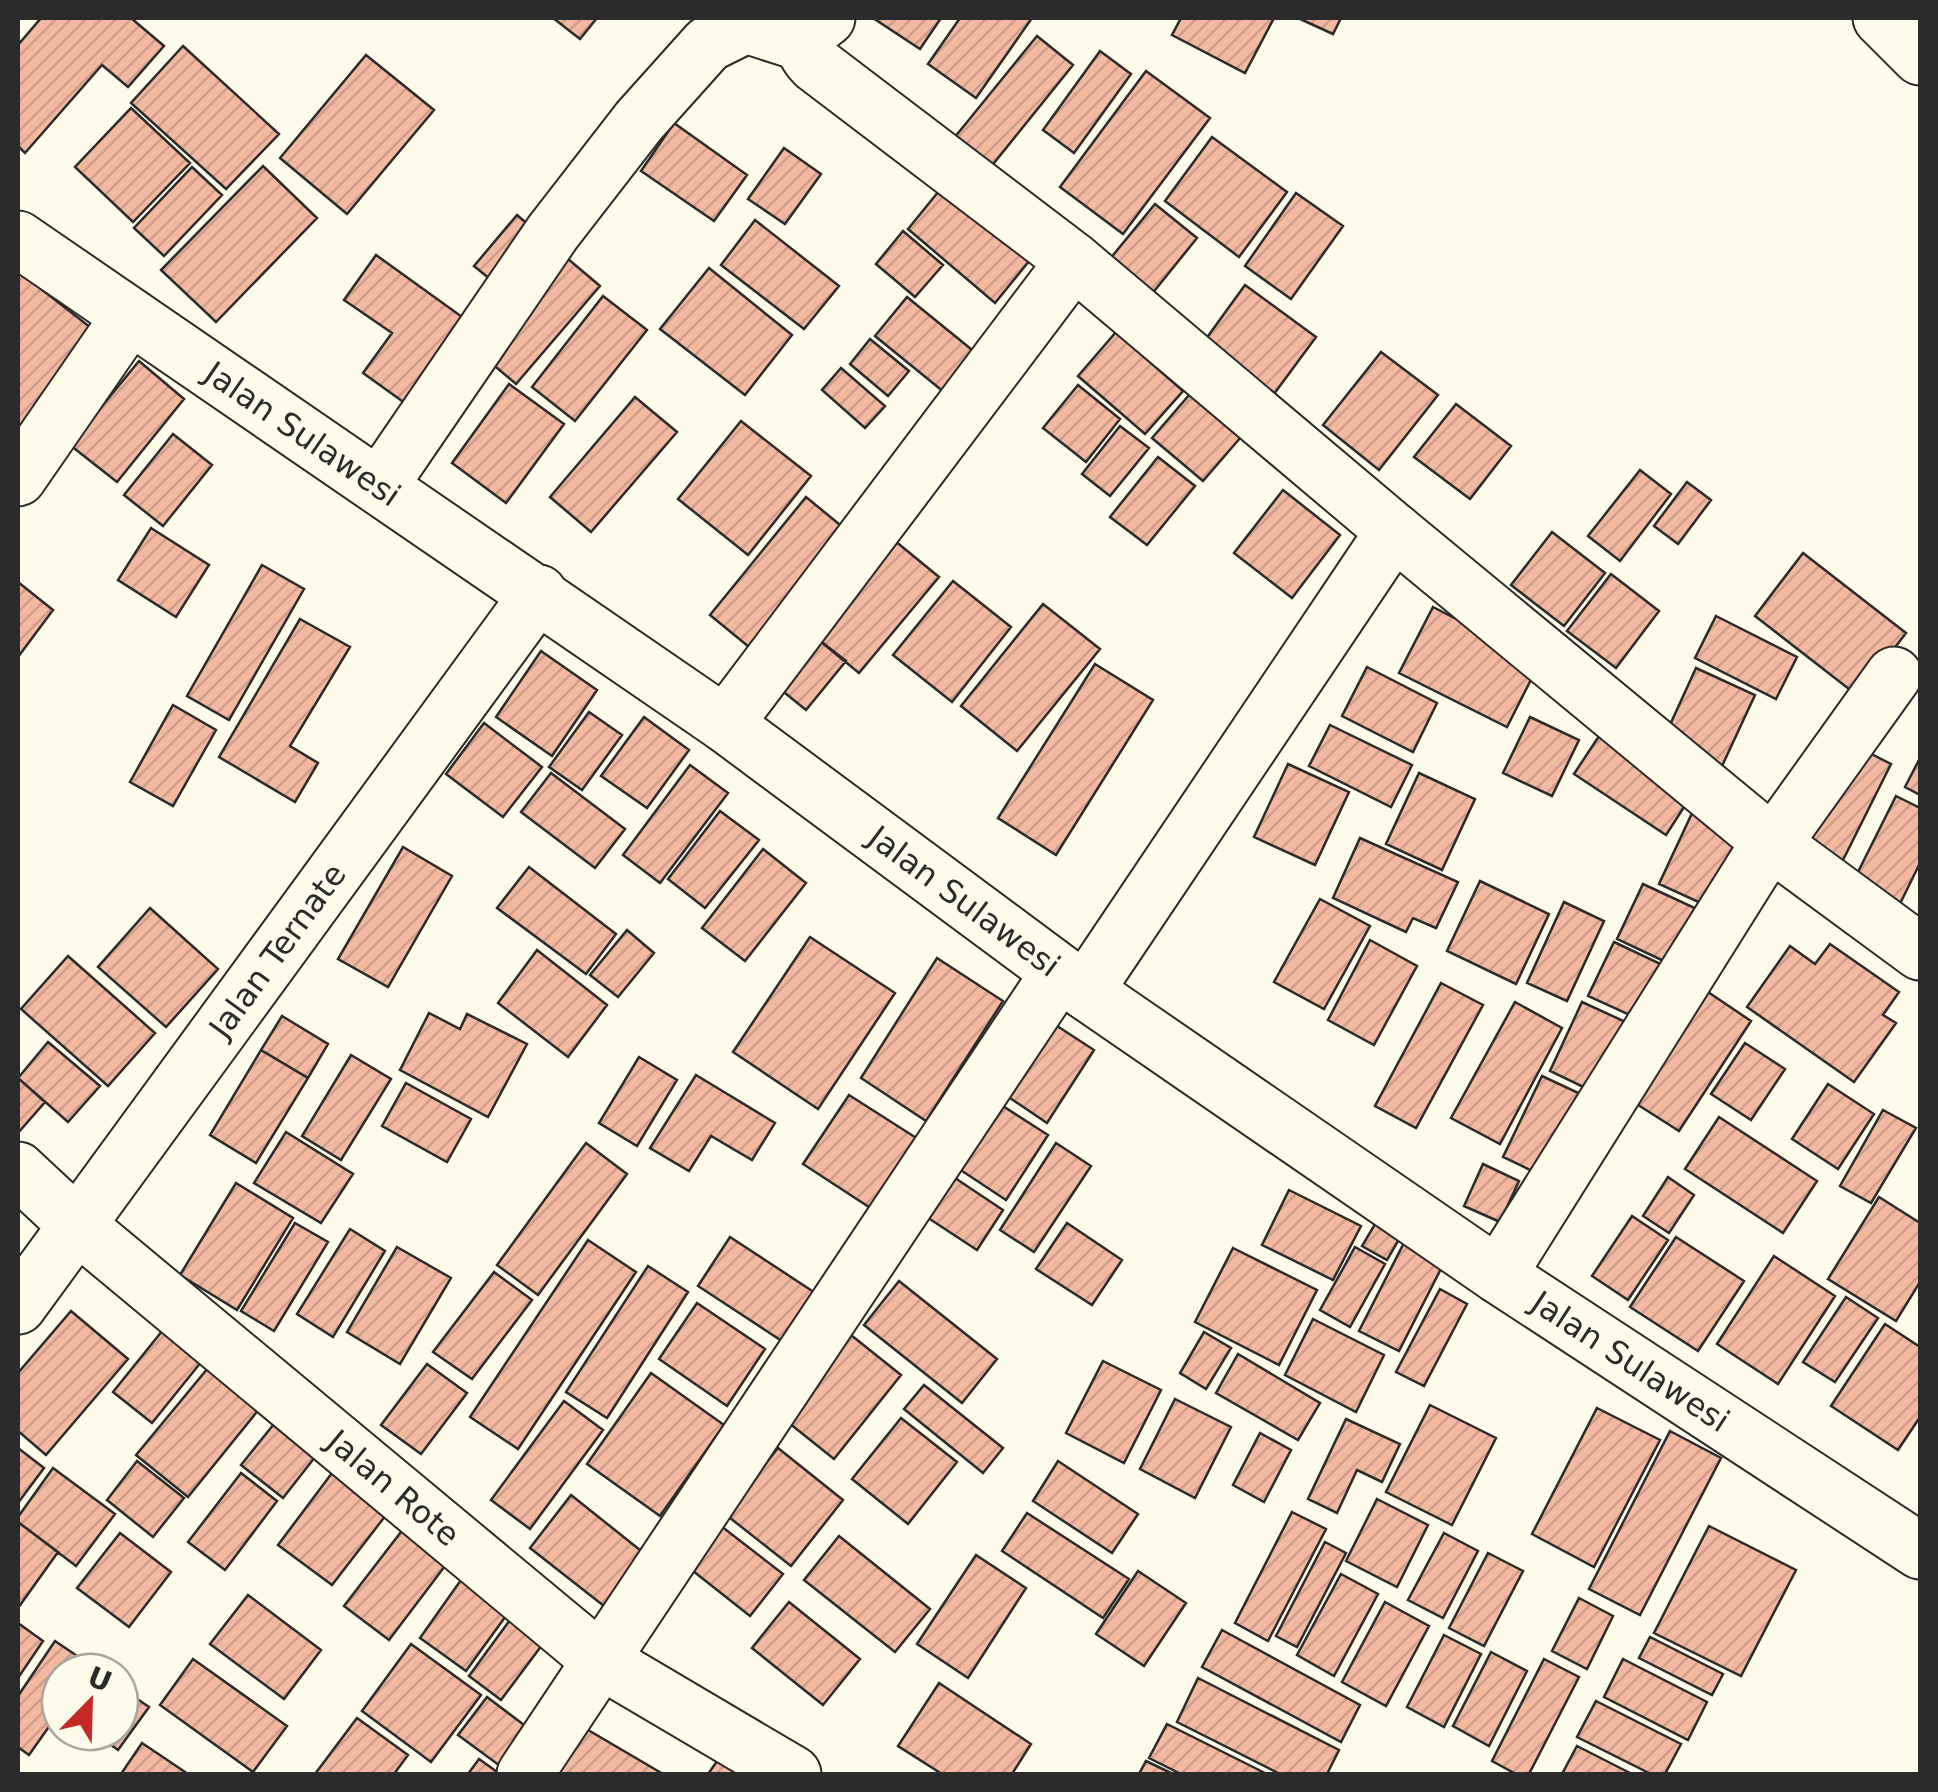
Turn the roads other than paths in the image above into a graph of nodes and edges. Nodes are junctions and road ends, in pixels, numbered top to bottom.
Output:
1 (1882, 18) edge
2 (815, 30) edge
3 (1920, 56) edge
4 (18, 239) edge
5 (1074, 261) junction
6 (130, 316) junction
7 (18, 478) edge
8 (380, 485) junction
9 (1394, 530) junction
10 (539, 594) junction
11 (1894, 675) dead end
12 (725, 724) junction
13 (1773, 844) junction
14 (1920, 952) edge
15 (1072, 982) junction
16 (18, 1170) edge
17 (78, 1226) junction
18 (1498, 1275) junction
19 (18, 1306) edge
20 (1920, 1551) edge
21 (600, 1660) junction
22 (525, 1774) edge
23 (793, 1774) edge

1 - 3 street
2 - 5 street
2 - 8 street
4 - 6 street, Jalan Sulawesi
5 - 9 street
5 - 12 street
6 - 7 street
6 - 8 street, Jalan Sulawesi
8 - 10 street, Jalan Sulawesi
9 - 13 street
9 - 15 street
10 - 12 street, Jalan Sulawesi
10 - 17 street, Jalan Ternate
11 - 13 street
12 - 15 street, Jalan Sulawesi
13 - 14 street
13 - 18 street
15 - 18 street, Jalan Sulawesi
15 - 21 street
16 - 17 street, Jalan Rote
17 - 19 street, Jalan Ternate
17 - 21 street, Jalan Rote
18 - 20 street, Jalan Sulawesi
21 - 22 street
21 - 23 street, Jalan Rote

